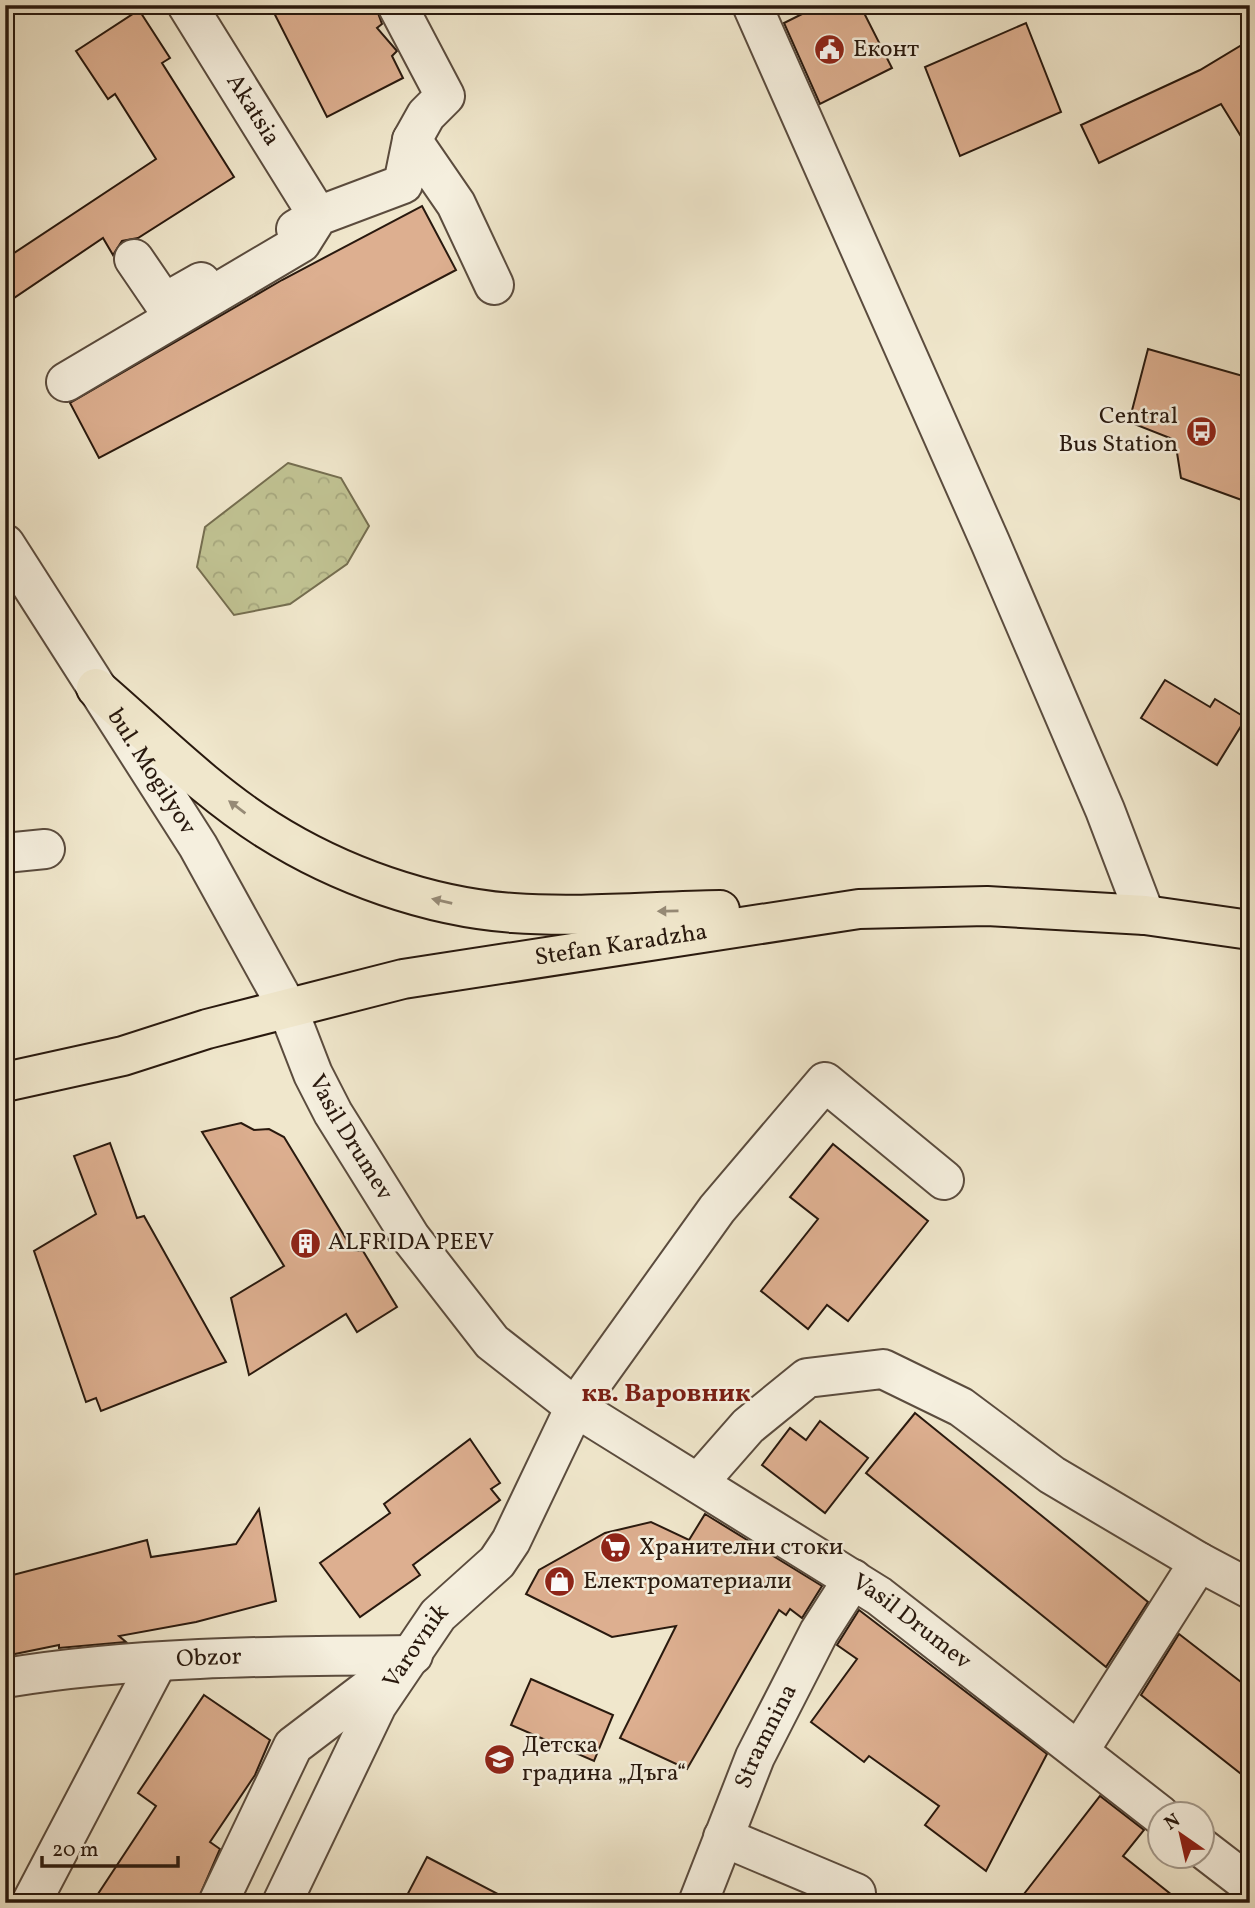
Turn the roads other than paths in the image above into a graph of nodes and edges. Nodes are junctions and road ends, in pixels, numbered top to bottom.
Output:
1 (187, 5) edge
2 (397, 5) edge
3 (752, 5) edge
4 (412, 140) junction
5 (318, 216) junction
6 (134, 259) dead end
7 (494, 285) dead end
8 (66, 382) dead end
9 (5, 544) edge
10 (96, 688) junction
11 (45, 849) dead end
12 (5, 853) edge
13 (859, 909) junction
14 (1145, 915) junction
15 (1250, 930) edge
16 (286, 1007) junction
17 (5, 1082) edge
18 (944, 1180) dead end
19 (575, 1407) junction
20 (698, 1483) junction
21 (1199, 1562) junction
22 (852, 1579) junction
23 (1250, 1589) edge
24 (412, 1655) junction
25 (157, 1663) junction
26 (5, 1678) edge
27 (1079, 1751) junction
28 (1146, 1804) edge
29 (723, 1837) junction
30 (1216, 1859) edge
31 (1250, 1885) edge
32 (31, 1903) edge
33 (218, 1903) edge
34 (282, 1903) edge
35 (698, 1903) edge
36 (852, 1903) edge

1 - 5 street, Akatsia
2 - 4 street
3 - 14 street
4 - 5 street
4 - 7 street
5 - 6 street
5 - 8 street
9 - 10 street, bul. Mogilyov
13 -> 10 main road
10 - 16 street, bul. Mogilyov
11 - 12 street
13 - 14 main road, Stefan Karadzha
13 - 16 main road, Stefan Karadzha
14 - 15 main road, Stefan Karadzha
16 - 17 main road, Stefan Karadzha
16 - 19 street, Vasil Drumev
18 - 19 street
19 - 20 street, Vasil Drumev
19 - 24 street, Varovnik
20 - 21 street
20 - 22 street, Vasil Drumev
21 - 23 street
21 - 27 street
22 - 27 street, Vasil Drumev
22 - 29 street, Stramnina
24 - 25 street, Obzor
24 - 33 street
24 - 34 street, Varovnik
25 - 26 street, Obzor
25 - 32 street
27 - 28 street, Vasil Drumev
29 - 35 street, Stramnina
29 - 36 street
30 - 31 street

